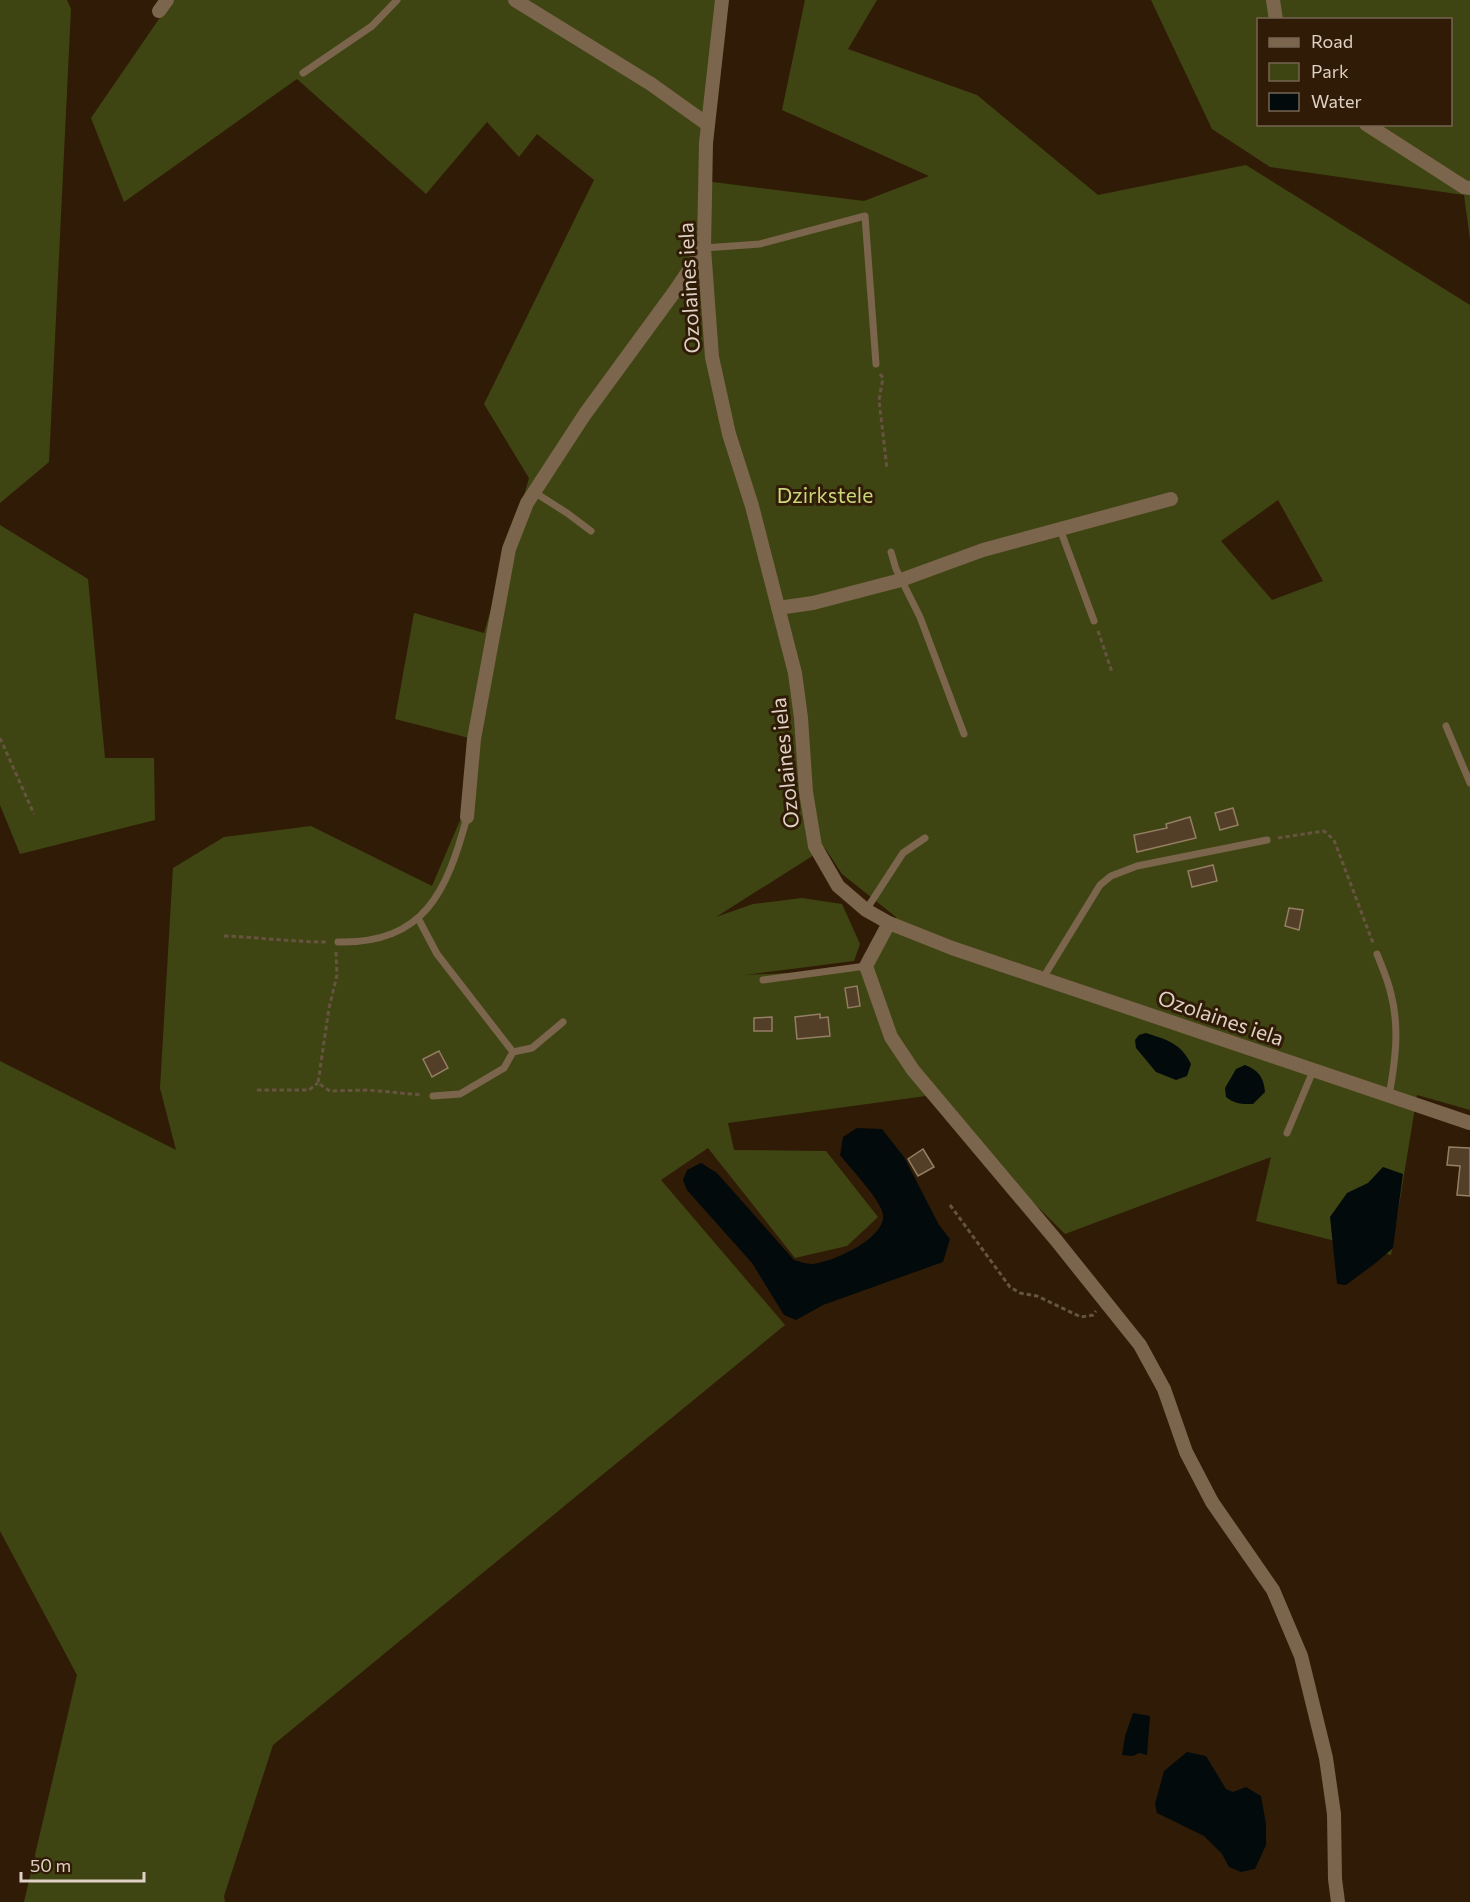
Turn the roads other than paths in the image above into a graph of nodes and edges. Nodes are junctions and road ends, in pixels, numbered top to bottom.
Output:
1 (397, 0) edge
2 (514, 0) edge
3 (722, 0) edge
4 (1273, 0) edge
5 (1276, 18) edge
6 (303, 73) dead end
7 (707, 124) junction
8 (1369, 126) edge
9 (1470, 188) edge
10 (704, 248) junction
11 (876, 364) road end
12 (534, 492) junction
13 (1171, 498) dead end
14 (1060, 529) junction
15 (591, 531) dead end
16 (891, 552) dead end
17 (901, 580) junction
18 (778, 608) junction
19 (1094, 621) road end
20 (1446, 726) dead end
21 (964, 734) dead end
22 (1470, 783) edge
23 (467, 817) joint
24 (925, 838) dead end
25 (1267, 840) road end
26 (866, 910) junction
27 (418, 920) junction
28 (889, 923) junction
29 (338, 942) road end
30 (1377, 954) road end
31 (866, 966) junction
32 (1043, 978) junction
33 (763, 980) dead end
34 (563, 1022) dead end
35 (513, 1052) junction
36 (1313, 1071) junction
37 (433, 1096) road end
38 (1389, 1096) junction
39 (1470, 1123) edge
40 (1287, 1133) dead end
41 (1338, 1902) edge

1 - 6 lane
2 - 7 street
3 - 7 street, Ozolaines iela
4 - 5 street
7 - 10 street, Ozolaines iela
8 - 9 street
10 - 11 lane
10 - 12 street
10 - 18 street, Ozolaines iela
12 - 15 lane
12 - 23 street
13 - 14 street
14 - 17 street
14 - 19 lane
16 - 17 lane
17 - 18 street
17 - 21 lane
18 - 26 street, Ozolaines iela
20 - 22 lane
23 - 27 lane
24 - 26 lane
25 - 32 lane
26 - 28 street, Ozolaines iela
27 - 29 lane
27 - 35 lane
28 - 31 street
28 - 32 street, Ozolaines iela
30 - 38 lane
31 - 33 lane
31 - 41 street
32 - 36 street, Ozolaines iela
34 - 35 lane
35 - 37 lane
36 - 38 street, Ozolaines iela
36 - 40 lane
38 - 39 street, Ozolaines iela

